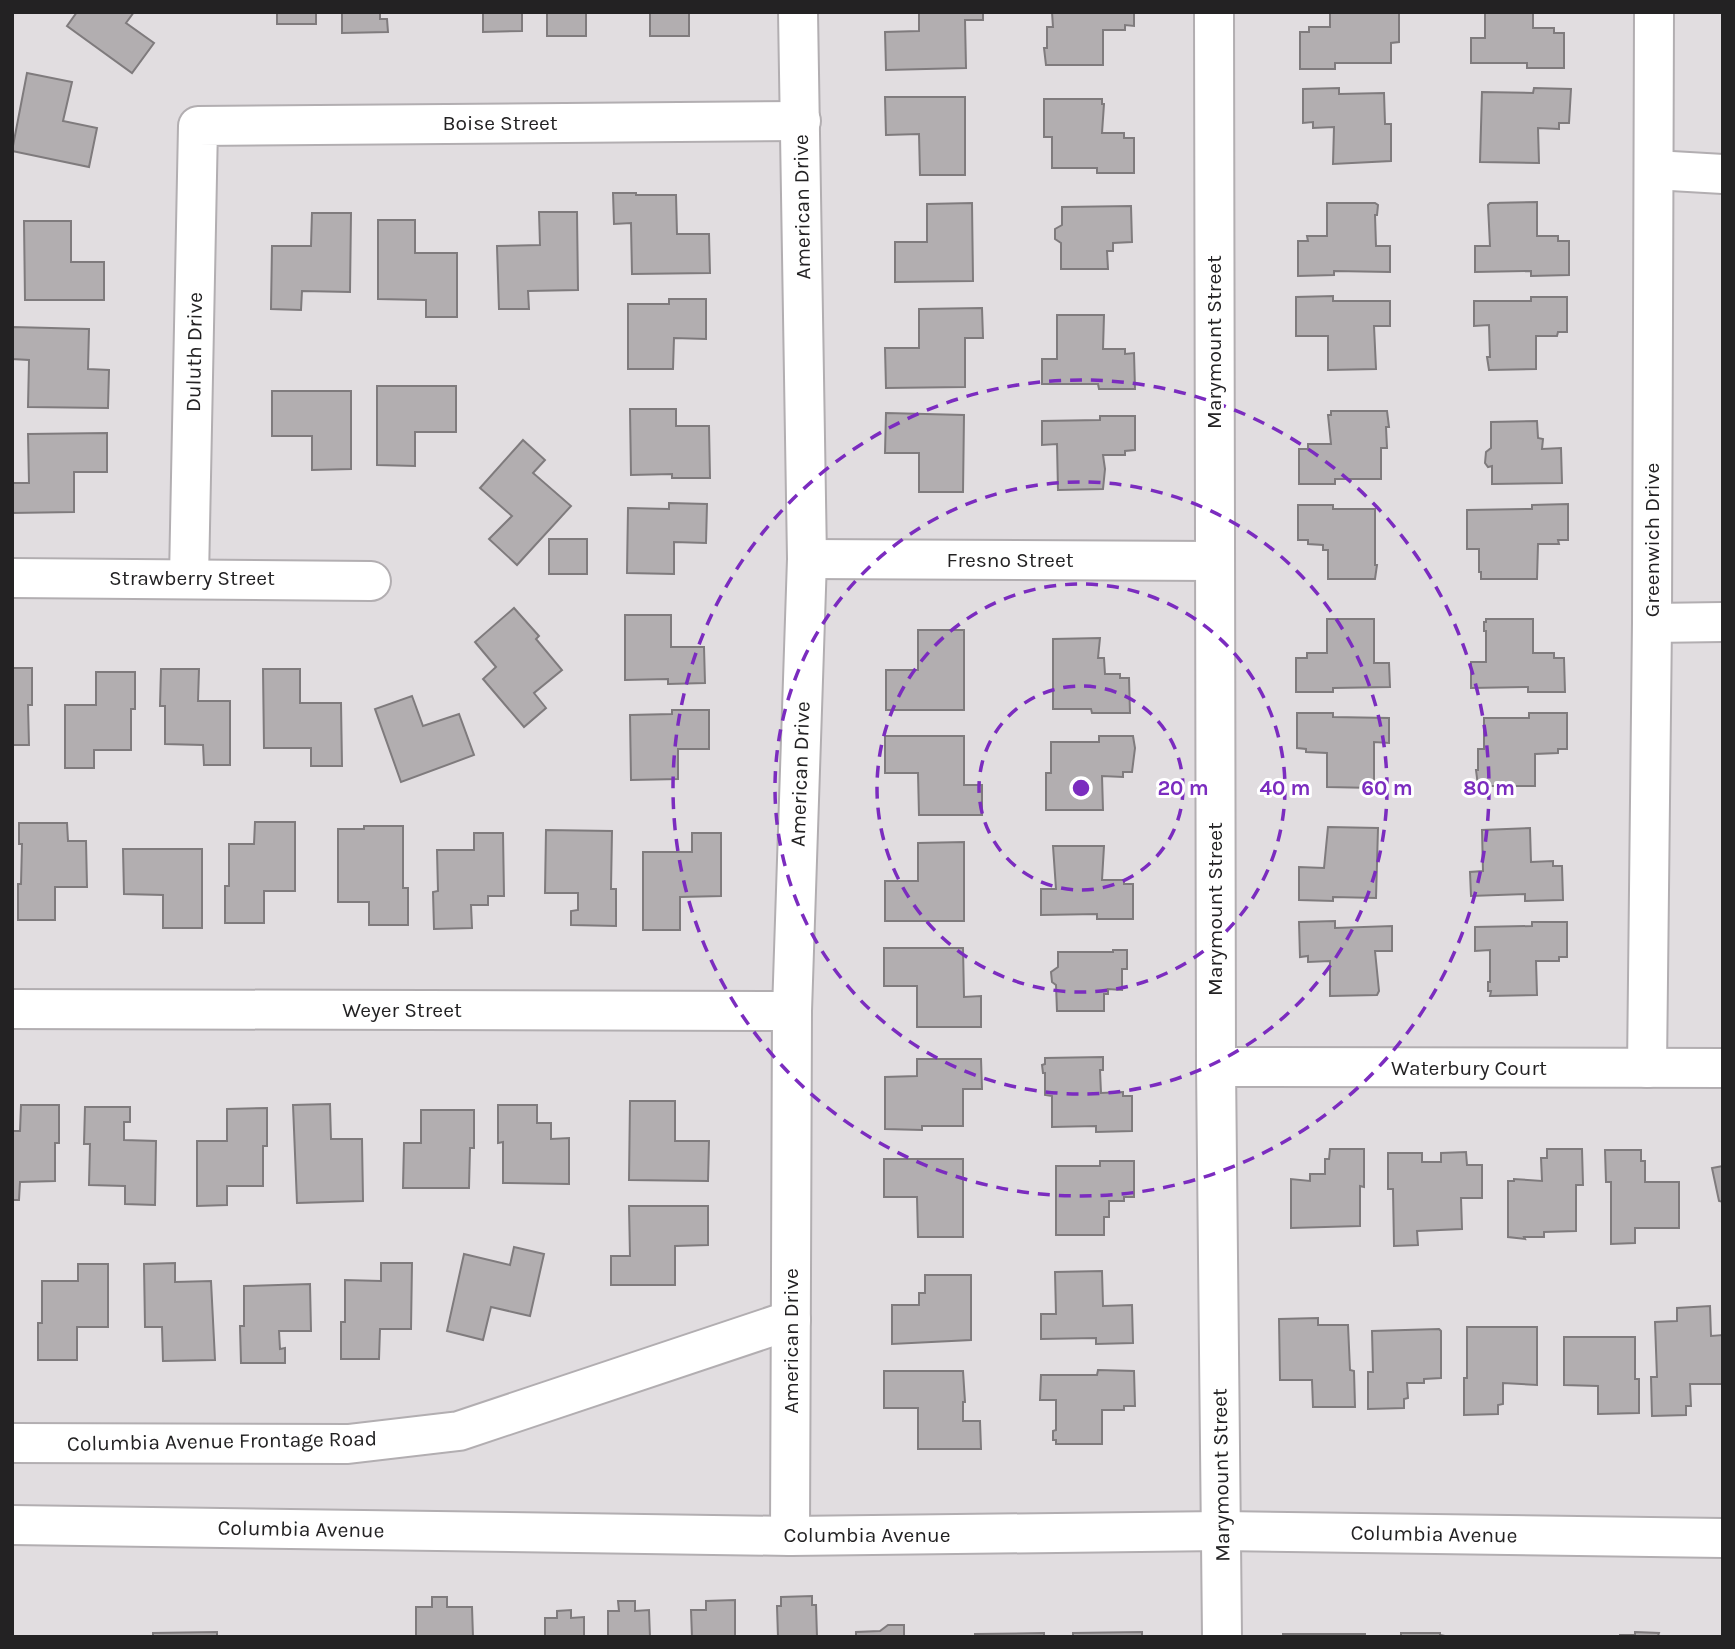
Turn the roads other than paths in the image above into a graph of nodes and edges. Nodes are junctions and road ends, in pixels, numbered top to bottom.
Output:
1 (798, 12) edge
2 (1214, 12) edge
3 (1654, 12) edge
4 (801, 121) junction
5 (198, 126) joint
6 (1654, 170) junction
7 (1723, 174) edge
8 (807, 559) junction
9 (1214, 561) junction
10 (12, 578) edge
11 (190, 578) junction
12 (371, 580) dead end
13 (1723, 622) edge
14 (1652, 623) junction
15 (12, 1009) edge
16 (792, 1011) junction
17 (1216, 1067) junction
18 (1647, 1068) junction
19 (1723, 1068) edge
20 (792, 1320) junction
21 (12, 1443) edge
22 (12, 1525) edge
23 (1222, 1531) junction
24 (790, 1536) junction
25 (1723, 1538) edge
26 (1222, 1637) edge

1 - 4 street, American Drive
2 - 9 street, Marymount Street
3 - 6 street, Greenwich Drive
4 - 5 street, Boise Street
4 - 8 street, American Drive
5 - 11 street, Duluth Drive
6 - 7 street
6 - 14 street, Greenwich Drive
8 - 9 street, Fresno Street
8 - 16 street, American Drive
9 - 17 street, Marymount Street
10 - 11 street, Strawberry Street
11 - 12 street, Strawberry Street
13 - 14 street
14 - 18 street, Greenwich Drive
15 - 16 street, Weyer Street
16 - 20 street, American Drive
17 - 18 street, Waterbury Court
17 - 23 street, Marymount Street
18 - 19 street, Waterbury Court
20 - 21 street, Columbia Avenue Frontage Road
20 - 24 street, American Drive
22 - 24 street, Columbia Avenue
23 - 24 street, Columbia Avenue
23 - 25 street, Columbia Avenue
23 - 26 street, Marymount Street

